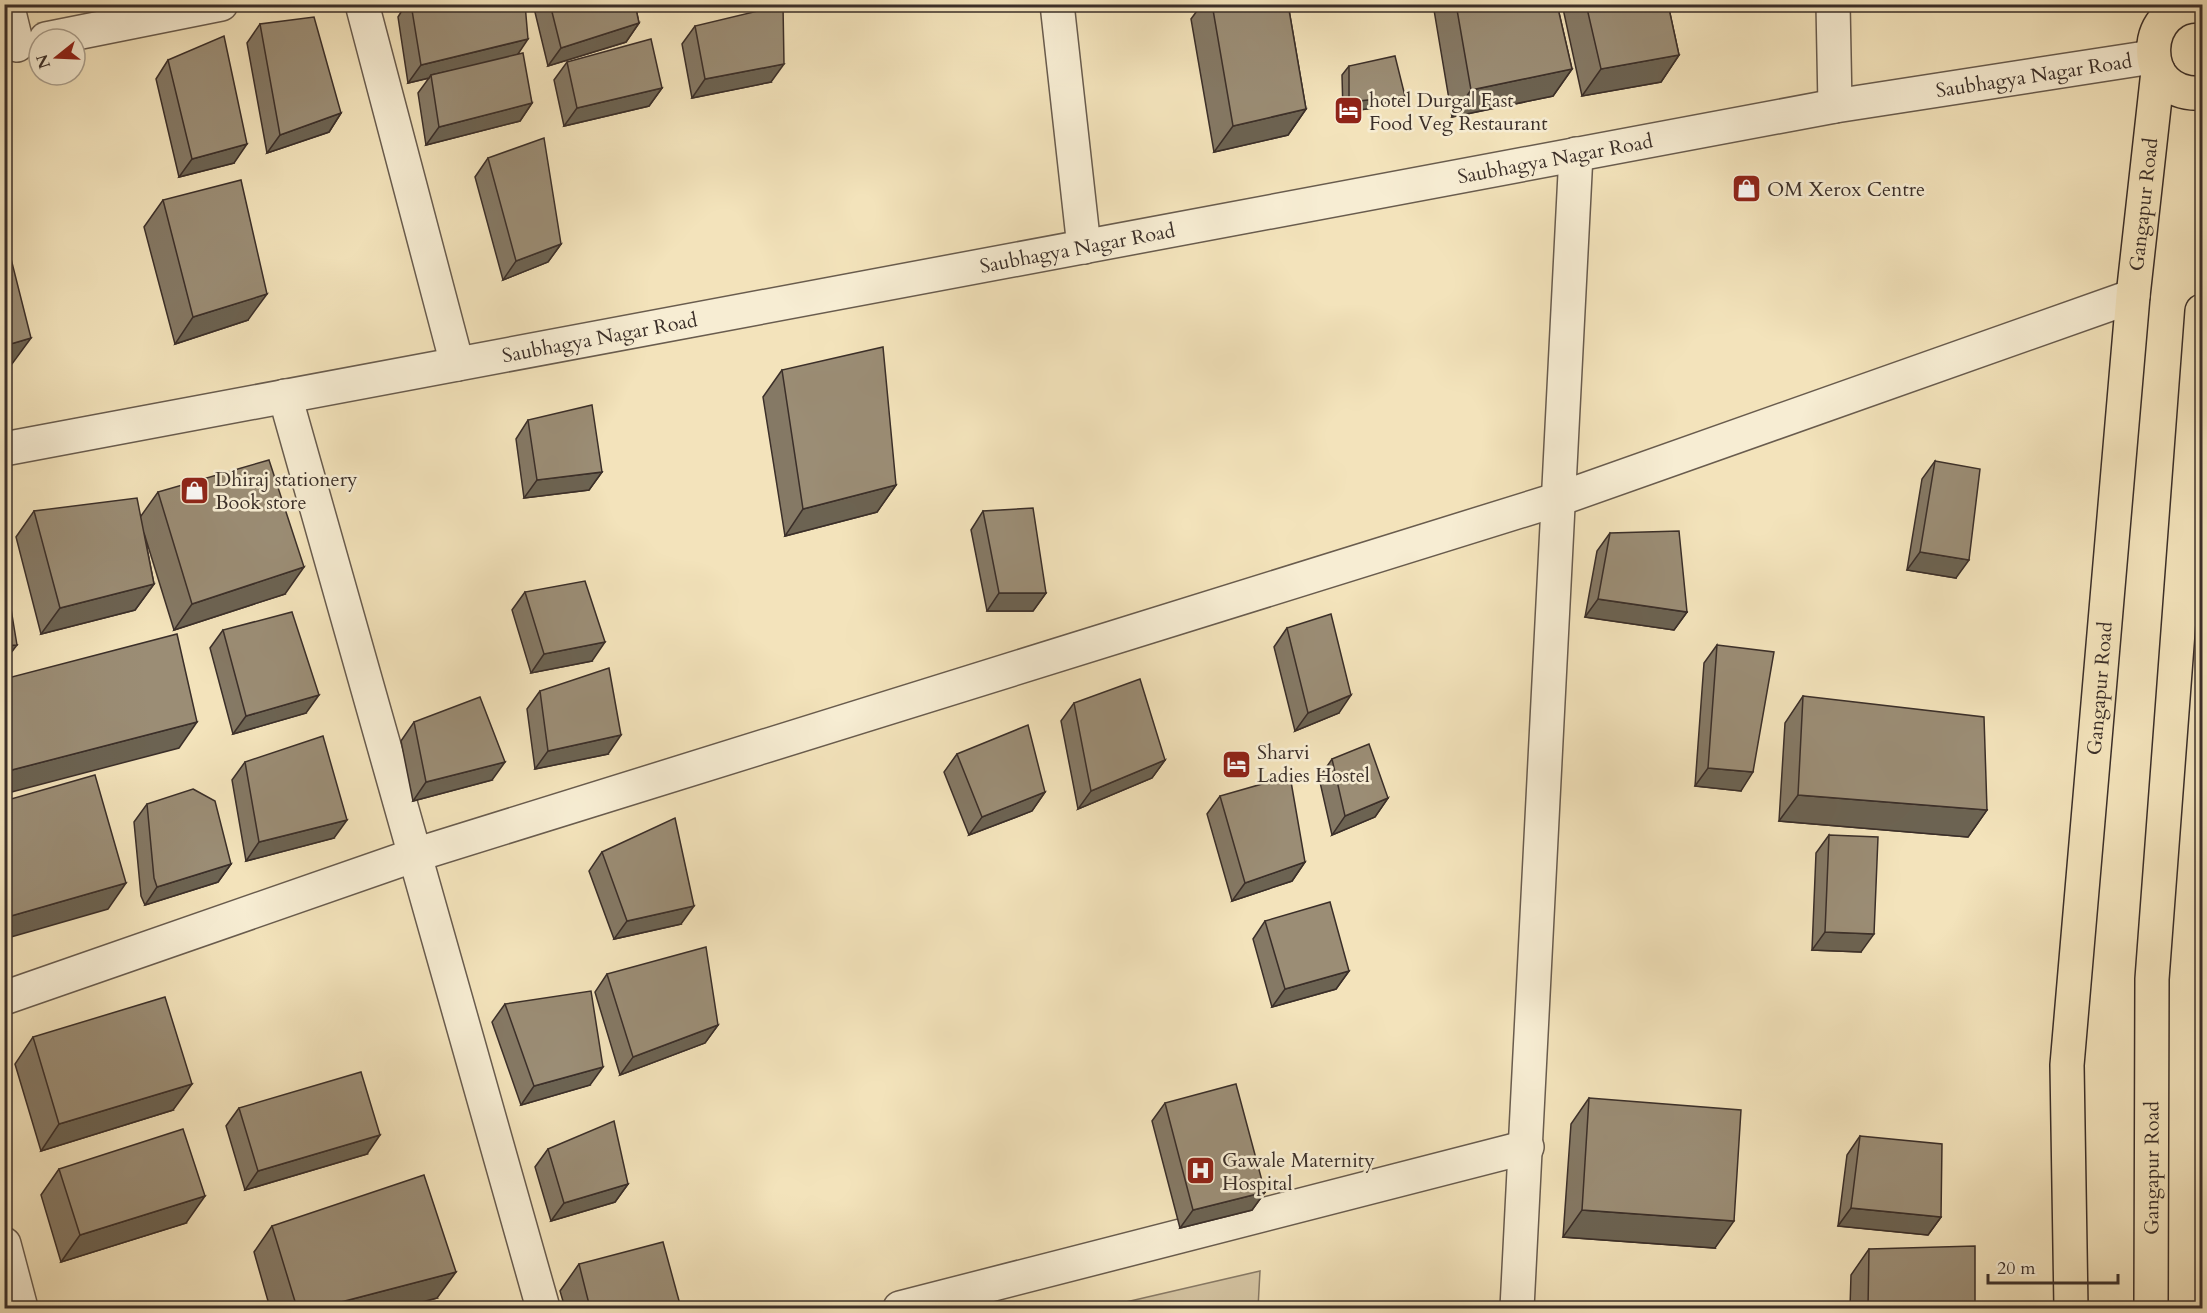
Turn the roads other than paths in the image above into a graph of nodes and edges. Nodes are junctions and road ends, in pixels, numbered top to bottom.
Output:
1 (7, 4) edge
2 (221, 4) edge
3 (362, 4) edge
4 (1057, 4) edge
5 (1833, 4) edge
6 (2202, 6) edge
7 (2168, 10) edge
8 (87, 31) edge
9 (27, 43) edge
10 (2155, 64) junction
11 (2202, 93) edge
12 (1835, 106) junction
13 (1576, 154) junction
14 (1084, 247) junction
15 (2133, 296) junction
16 (2202, 311) edge
17 (457, 364) junction
18 (285, 396) junction
19 (4, 449) edge
20 (1559, 499) junction
21 (415, 855) junction
22 (4, 998) edge
23 (1527, 1147) junction
24 (5, 1248) edge
25 (21, 1308) edge
26 (543, 1308) edge
27 (900, 1308) edge
28 (1518, 1308) edge
29 (2071, 1308) edge
30 (2151, 1308) edge

1 - 9 street
2 - 8 street
3 - 17 street
4 - 14 street
5 - 12 street
6 - 7 main road
7 - 10 main road, Gangapur Road
10 - 11 main road
10 - 12 street, Saubhagya Nagar Road
10 - 15 main road, Gangapur Road
12 - 13 street, Saubhagya Nagar Road
13 - 14 street, Saubhagya Nagar Road
13 - 20 street
14 - 17 street, Saubhagya Nagar Road
15 - 20 street
15 - 29 main road, Gangapur Road
16 - 30 main road, Gangapur Road
17 - 18 street, Saubhagya Nagar Road
18 - 19 street, Saubhagya Nagar Road
18 - 21 street
20 - 21 street
20 - 23 street
21 - 22 street
21 - 26 street
23 - 27 street
23 - 28 street
24 - 25 street

